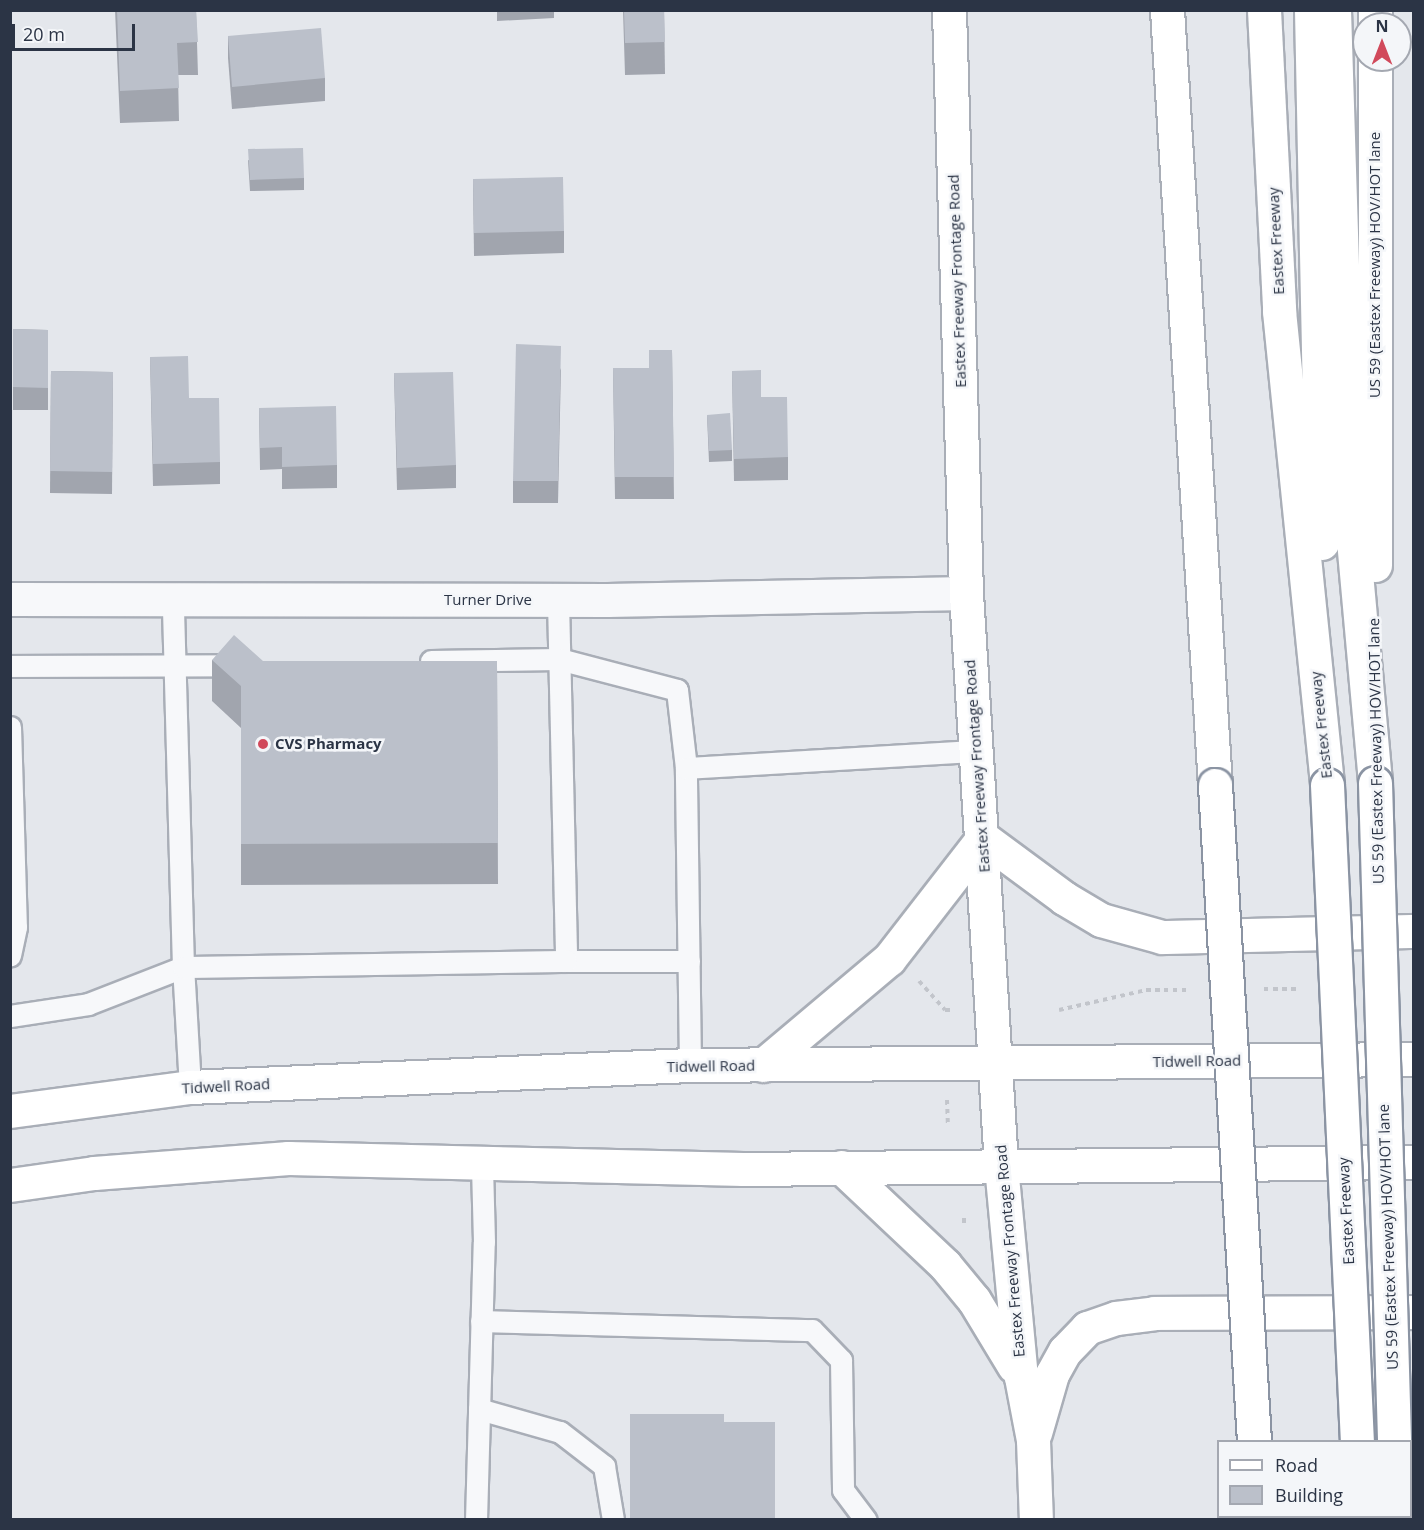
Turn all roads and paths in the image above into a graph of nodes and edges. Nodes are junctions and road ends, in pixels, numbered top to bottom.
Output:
1 (949, 10) edge
2 (1167, 10) edge
3 (1264, 10) edge
4 (1311, 10) edge
5 (1334, 10) edge
6 (1375, 72) edge
7 (966, 592) junction
8 (10, 599) edge
9 (173, 599) junction
10 (558, 600) junction
11 (559, 659) junction
12 (408, 662) edge
13 (268, 664) edge
14 (10, 666) edge
15 (175, 666) junction
16 (10, 727) edge
17 (976, 752) junction
18 (686, 768) junction
19 (1375, 783) junction
20 (1327, 785) junction
21 (983, 838) junction
22 (1413, 931) edge
23 (10, 955) edge
24 (566, 961) junction
25 (688, 961) junction
26 (183, 967) junction
27 (911, 973) dead end
28 (953, 1010) dead end
29 (10, 1016) edge
30 (1413, 1059) edge
31 (995, 1062) junction
32 (690, 1065) junction
33 (763, 1065) junction
34 (190, 1087) junction
35 (947, 1097) dead end
36 (10, 1111) edge
37 (948, 1126) dead end
38 (1413, 1162) edge
39 (482, 1163) junction
40 (1001, 1166) junction
41 (841, 1167) junction
42 (10, 1185) edge
43 (1413, 1312) edge
44 (481, 1322) junction
45 (1021, 1377) junction
46 (479, 1409) junction
47 (1032, 1440) junction
48 (1254, 1440) edge
49 (1357, 1440) edge
50 (1394, 1440) edge
51 (476, 1520) edge
52 (613, 1520) edge
53 (866, 1520) edge
54 (1036, 1520) edge

1 - 7 main road, Eastex Freeway Frontage Road
2 - 48 main road, bridge
3 - 20 main road, Eastex Freeway
4 - 20 main road
5 - 19 main road
6 - 19 main road, US 59 (Eastex Freeway) HOV/HOT lane
7 - 10 street, Turner Drive
7 - 17 main road, Eastex Freeway Frontage Road
8 - 9 street, Turner Drive
9 - 10 street, Turner Drive
9 - 15 lane
10 - 11 lane
11 - 12 lane
11 - 18 lane
11 - 24 lane
13 - 15 lane
14 - 15 lane
15 - 26 lane
16 - 23 lane
17 - 18 lane
17 - 21 main road, Eastex Freeway Frontage Road
18 - 25 lane
19 - 50 main road, US 59 (Eastex Freeway) HOV/HOT lane, bridge
20 - 49 main road, Eastex Freeway, bridge
21 - 22 main road
21 - 31 main road, Eastex Freeway Frontage Road
21 - 33 main road
24 - 25 lane
24 - 26 lane
25 - 32 lane
26 - 29 lane
26 - 34 lane
27 - 28 path
30 - 31 main road, Tidwell Road
31 - 33 main road, Tidwell Road
31 - 40 main road, Eastex Freeway Frontage Road
32 - 33 main road, Tidwell Road
32 - 34 main road, Tidwell Road
34 - 36 main road, Tidwell Road
35 - 37 path
38 - 40 main road
39 - 41 main road
39 - 42 main road
39 - 44 lane
40 - 41 main road
40 - 45 main road, Eastex Freeway Frontage Road
41 - 45 main road
43 - 47 main road
44 - 46 lane
44 - 53 lane
45 - 47 main road, Eastex Freeway Frontage Road
46 - 51 lane
46 - 52 lane
47 - 54 main road, Eastex Freeway Frontage Road

